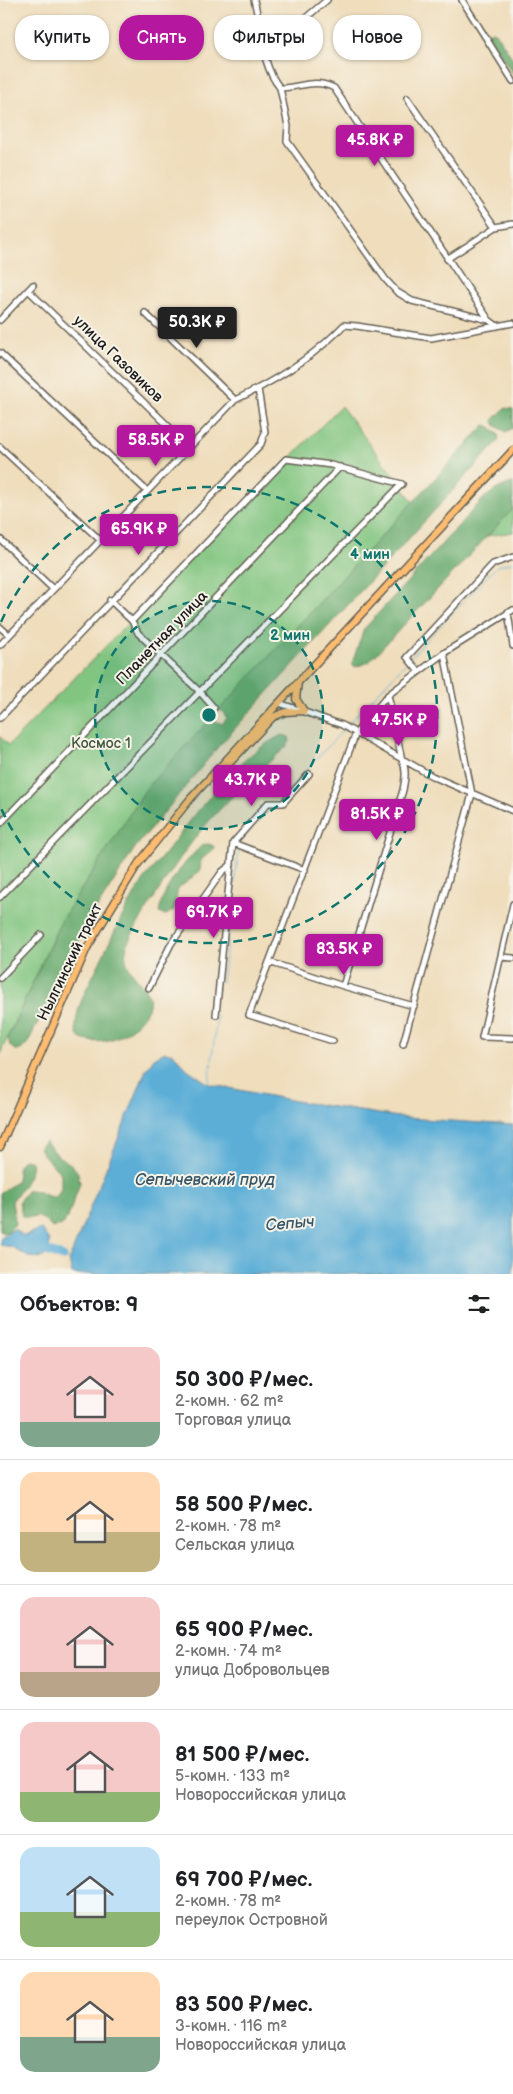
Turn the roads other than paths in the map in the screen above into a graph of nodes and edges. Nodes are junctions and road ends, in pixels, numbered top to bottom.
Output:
1 (254, 0) edge
2 (327, 0) edge
3 (462, 0) edge
4 (257, 15) edge
5 (309, 15) edge
6 (267, 60) edge
7 (513, 80) edge
8 (280, 88) junction
9 (407, 98) dead end
10 (513, 224) edge
11 (496, 227) junction
12 (447, 259) junction
13 (145, 313) dead end
14 (0, 320) edge
15 (489, 320) junction
16 (513, 323) edge
17 (497, 326) junction
18 (0, 353) edge
19 (258, 389) junction
20 (235, 400) junction
21 (0, 447) edge
22 (190, 447) junction
23 (513, 450) edge
24 (340, 467) junction
25 (147, 491) junction
26 (0, 539) edge
27 (100, 540) junction
28 (513, 557) edge
29 (53, 589) junction
30 (110, 600) junction
31 (510, 611) edge
32 (132, 621) junction
33 (0, 627) edge
34 (9, 635) junction
35 (0, 644) edge
36 (513, 646) edge
37 (444, 653) junction
38 (162, 656) junction
39 (419, 672) junction
40 (298, 682) junction
41 (200, 692) junction
42 (388, 694) junction
43 (279, 703) junction
44 (214, 708) dead end
45 (304, 711) junction
46 (0, 718) edge
47 (356, 732) junction
48 (402, 760) junction
49 (310, 774) dead end
50 (199, 789) junction
51 (472, 794) junction
52 (513, 811) edge
53 (0, 824) edge
54 (233, 843) junction
55 (231, 865) junction
56 (305, 870) junction
57 (0, 897) edge
58 (513, 904) edge
59 (41, 935) dead end
60 (501, 957) junction
61 (513, 958) edge
62 (269, 962) junction
63 (0, 978) edge
64 (343, 986) junction
65 (150, 988) dead end
66 (414, 1006) junction
67 (216, 1015) dead end
68 (513, 1038) edge
69 (333, 1041) dead end
70 (403, 1044) dead end
71 (3, 1130) edge
72 (0, 1147) edge

1 - 4 street
2 - 5 street
3 - 7 street
6 - 8 street
8 - 12 street
8 - 15 street
9 - 11 street
10 - 11 street
11 - 12 street
12 - 15 street
13 - 20 street
14 - 22 street, улица Газовиков
15 - 17 street
16 - 17 street
17 - 19 street
18 - 25 street
19 - 20 street
19 - 30 street
20 - 22 street
21 - 27 street
22 - 25 street
23 - 40 main road, Нылгинский тракт
24 - 32 street
24 - 38 street, Планетная улица
24 - 41 street
25 - 27 street
26 - 29 street
27 - 29 street
28 - 39 street
29 - 34 street
30 - 32 street
30 - 46 street
31 - 36 street
31 - 37 street
32 - 38 street
33 - 34 street
34 - 35 street
37 - 39 street
37 - 51 street
38 - 41 street
38 - 53 street, Планетная улица
39 - 42 street
40 - 43 main road, Нылгинский тракт
40 - 45 main road
41 - 44 street
41 - 57 street
42 - 47 street
42 - 48 street
43 - 45 street
43 - 50 main road, Нылгинский тракт
45 - 47 street
45 - 50 main road
47 - 48 street
47 - 56 street
48 - 51 street
48 - 64 street
49 - 54 street
50 - 71 main road, Нылгинский тракт
51 - 52 street
51 - 66 street
54 - 55 street
54 - 56 street
55 - 65 street
55 - 67 street
56 - 62 street
58 - 60 street
59 - 63 street
60 - 61 street
60 - 68 street
62 - 64 street
62 - 69 street
64 - 66 street
66 - 70 street
71 - 72 main road, Нылгинский тракт

